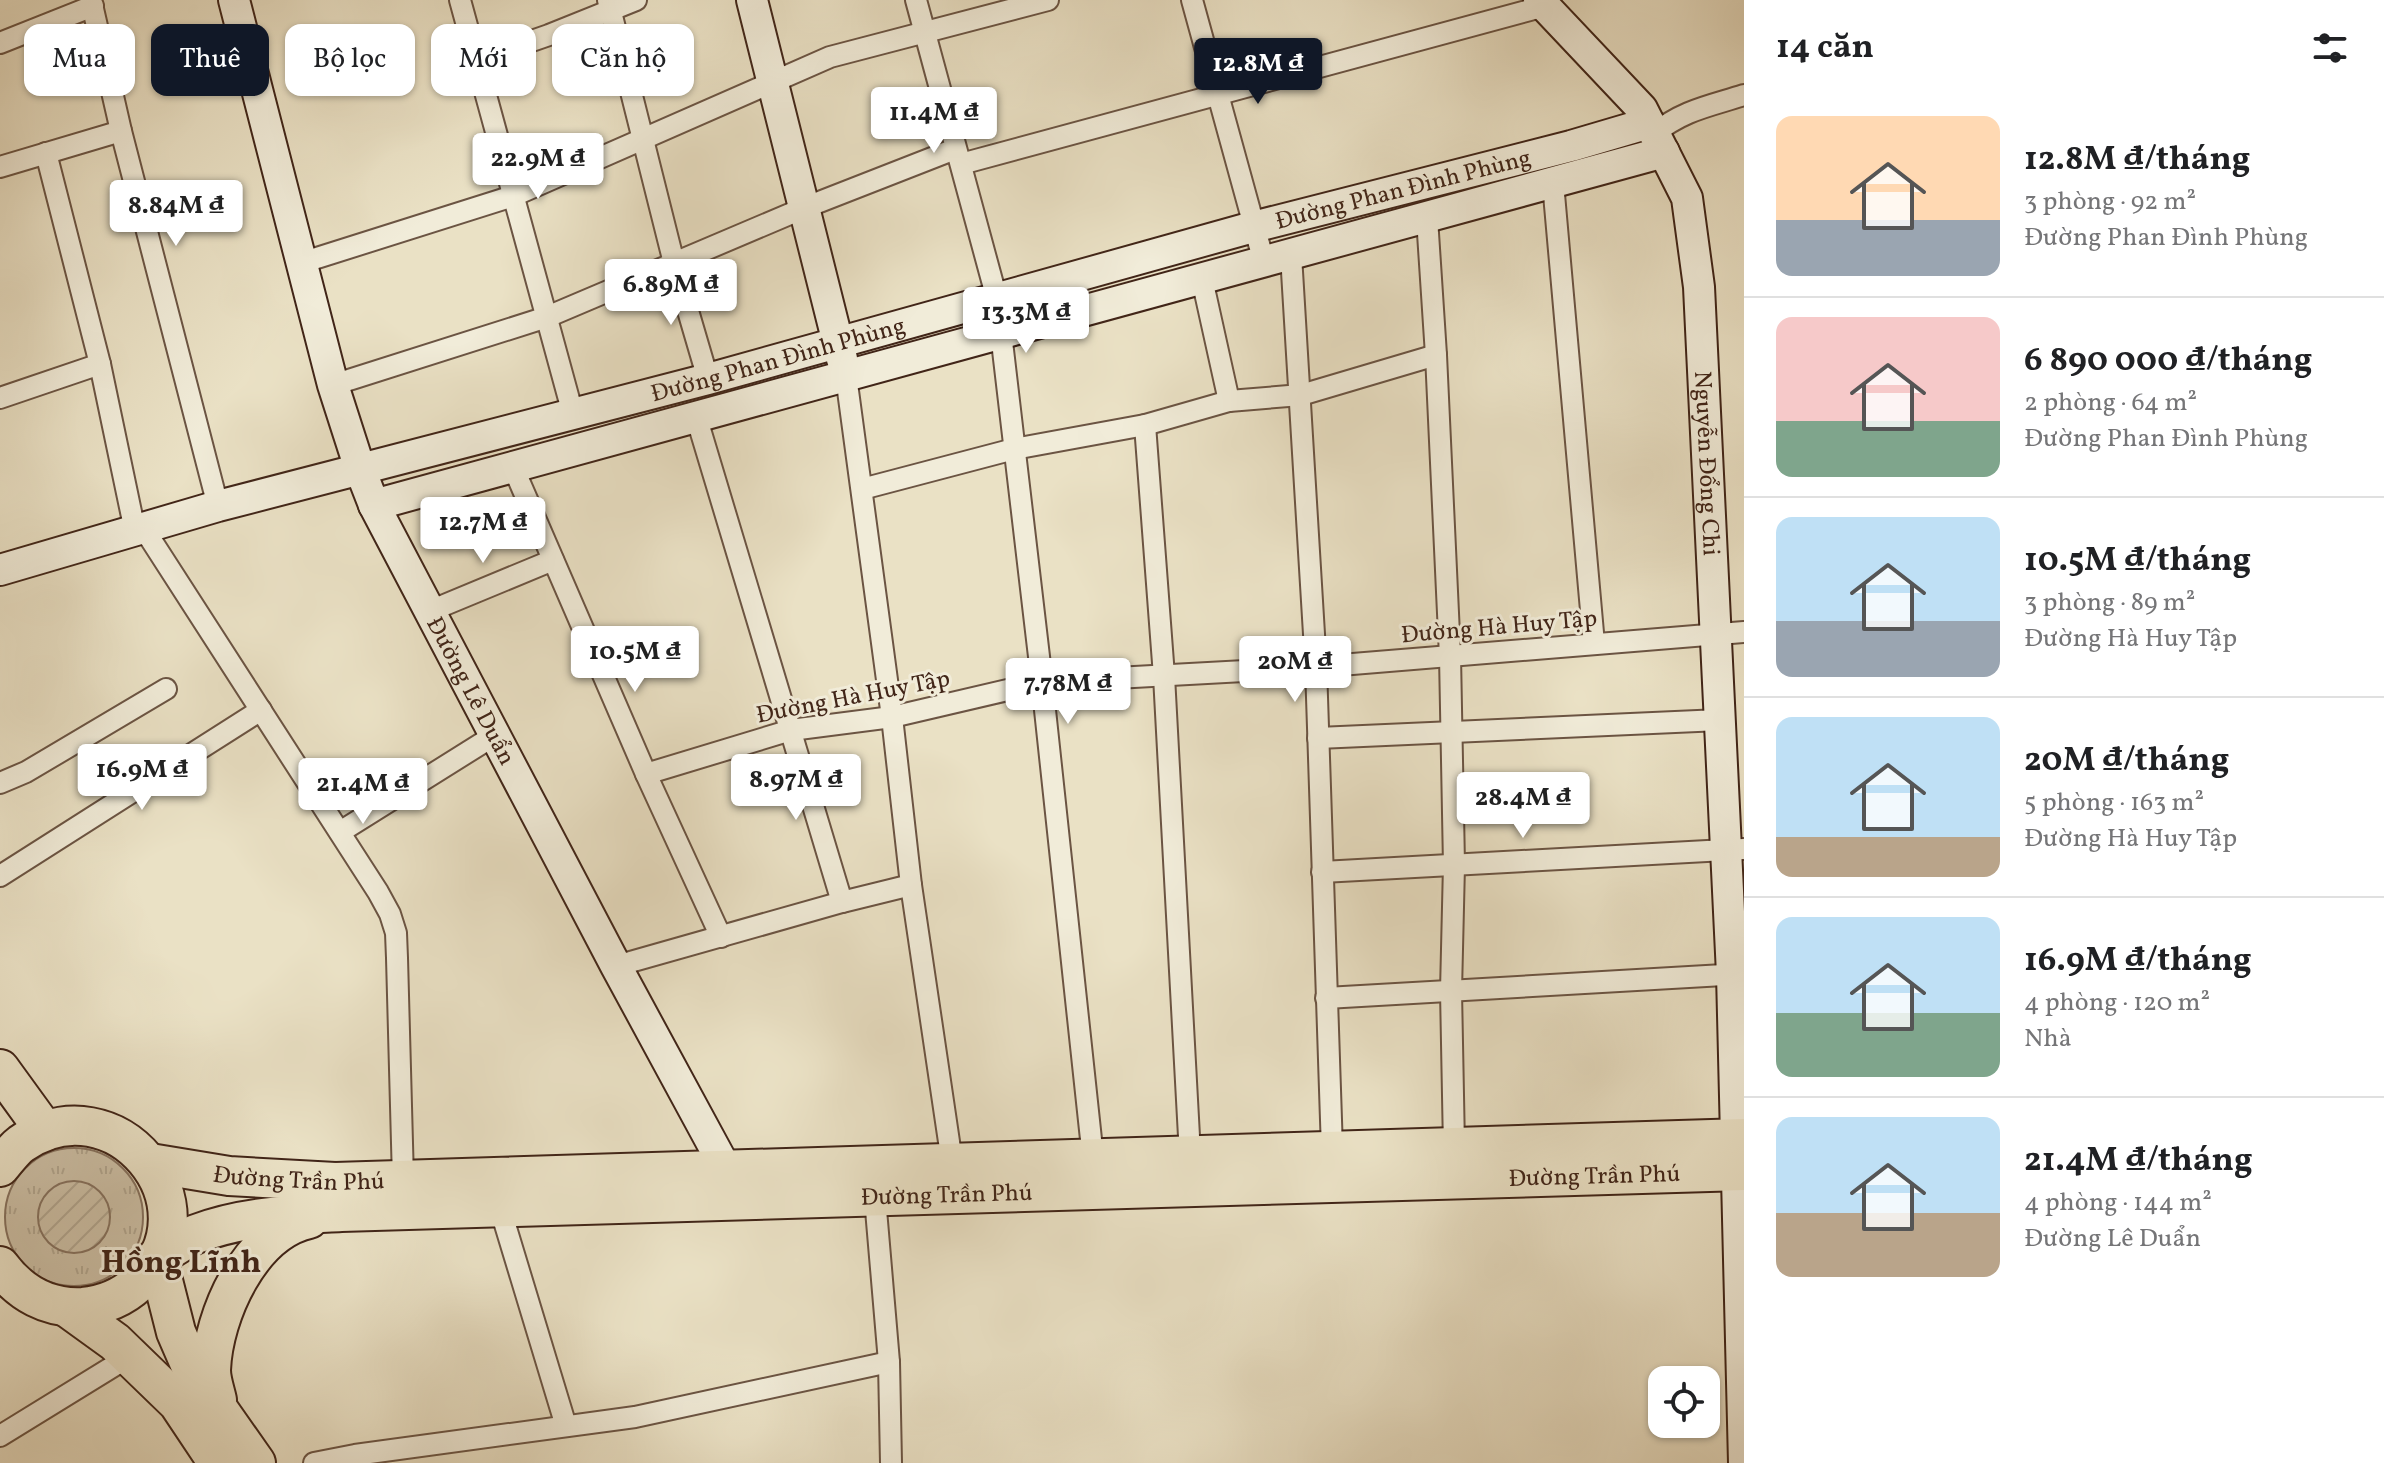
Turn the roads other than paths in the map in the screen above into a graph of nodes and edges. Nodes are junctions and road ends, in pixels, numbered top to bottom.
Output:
1 (234, 0) edge
2 (460, 0) edge
3 (636, 0) edge
4 (752, 0) edge
5 (916, 0) edge
6 (1048, 0) edge
7 (1192, 0) edge
8 (92, 3) edge
9 (1542, 3) edge
10 (610, 5) edge
11 (467, 24) edge
12 (924, 32) junction
13 (536, 36) edge
14 (0, 43) edge
15 (773, 83) junction
16 (1217, 94) junction
17 (1744, 95) edge
18 (487, 96) edge
19 (121, 131) junction
20 (1656, 136) junction
21 (642, 140) junction
22 (46, 153) junction
23 (958, 157) junction
24 (0, 167) edge
25 (1553, 183) junction
26 (513, 196) junction
27 (804, 208) junction
28 (1427, 218) junction
29 (1253, 227) junction
30 (1278, 259) junction
31 (301, 263) junction
32 (674, 263) junction
33 (1202, 279) junction
34 (997, 299) junction
35 (547, 317) junction
36 (1000, 334) junction
37 (838, 342) junction
38 (1436, 355) junction
39 (100, 364) junction
40 (846, 376) junction
41 (708, 379) junction
42 (333, 385) junction
43 (1301, 395) junction
44 (0, 398) edge
45 (1229, 401) junction
46 (573, 414) junction
47 (696, 416) junction
48 (1145, 425) junction
49 (1014, 449) junction
50 (513, 467) junction
51 (360, 469) junction
52 (862, 489) junction
53 (374, 505) junction
54 (218, 506) junction
55 (140, 530) junction
56 (553, 560) junction
57 (0, 570) edge
58 (430, 611) junction
59 (1730, 632) edge
60 (1594, 644) junction
61 (1450, 656) junction
62 (1316, 667) junction
63 (1164, 676) junction
64 (1042, 682) junction
65 (166, 689) dead end
66 (261, 710) junction
67 (892, 717) junction
68 (1720, 720) junction
69 (791, 730) junction
70 (1452, 732) junction
71 (495, 735) junction
72 (1318, 738) junction
73 (646, 774) junction
74 (0, 783) edge
75 (340, 832) junction
76 (1735, 850) edge
77 (1454, 865) junction
78 (1322, 872) junction
79 (0, 876) edge
80 (911, 885) junction
81 (842, 902) junction
82 (721, 937) junction
83 (616, 966) junction
84 (1738, 974) edge
85 (1451, 991) junction
86 (1326, 998) junction
87 (0, 1069) edge
88 (45, 1131) junction
89 (1454, 1147) junction
90 (1332, 1150) junction
91 (1190, 1155) junction
92 (1740, 1155) edge
93 (1093, 1158) junction
94 (952, 1162) junction
95 (150, 1163) junction
96 (0, 1167) edge
97 (726, 1169) junction
98 (403, 1180) junction
99 (875, 1198) junction
100 (500, 1208) junction
101 (341, 1212) junction
102 (157, 1257) junction
103 (0, 1266) edge
104 (0, 1293) edge
105 (53, 1304) junction
106 (130, 1356) junction
107 (889, 1362) junction
108 (1744, 1380) edge
109 (220, 1411) junction
110 (566, 1426) junction
111 (1744, 1426) edge
112 (0, 1436) edge
113 (218, 1463) edge
114 (256, 1463) edge
115 (314, 1463) edge
116 (891, 1463) edge
117 (1744, 1463) edge

1 - 31 street, Đường Lê Duẩn
2 - 11 street
3 - 10 street
4 - 15 street
5 - 12 street
6 - 12 street
7 - 16 street
8 - 14 street
8 - 19 street
9 - 16 street
9 - 20 street, Nguyễn Đổng Chi
10 - 13 street
10 - 21 street
12 - 15 street
12 - 23 street
15 - 21 street
15 - 27 street
16 - 23 street
16 - 29 street
17 - 20 street
18 - 26 street
19 - 22 street
19 - 54 street
20 - 25 street, Đường Phan Đình Phùng
20 - 29 street, Đường Phan Đình Phùng
20 - 59 street, Nguyễn Đổng Chi
21 - 26 street
21 - 32 street
22 - 24 street
22 - 39 street
23 - 27 street
23 - 34 street
25 - 28 street, Đường Phan Đình Phùng
25 - 60 street
26 - 31 street
26 - 35 street
27 - 32 street
27 - 37 street
28 - 30 street, Đường Phan Đình Phùng
28 - 38 street
29 - 30 street
29 - 34 street, Đường Phan Đình Phùng
30 - 33 street, Đường Phan Đình Phùng
30 - 43 street
31 - 42 street, Đường Lê Duẩn
32 - 35 street
32 - 41 street
33 - 36 street, Đường Phan Đình Phùng
33 - 45 street
34 - 36 street
34 - 37 street, Đường Phan Đình Phùng
35 - 42 street
35 - 46 street
36 - 40 street, Đường Phan Đình Phùng
36 - 49 street
37 - 40 street
37 - 41 street, Đường Phan Đình Phùng
38 - 43 street
38 - 61 street
39 - 44 street
39 - 55 street
40 - 47 street, Đường Phan Đình Phùng
40 - 52 street
41 - 46 street, Đường Phan Đình Phùng
42 - 51 street, Đường Lê Duẩn
43 - 45 street
43 - 62 street
45 - 48 street
46 - 51 street, Đường Phan Đình Phùng
47 - 50 street, Đường Phan Đình Phùng
47 - 69 street
48 - 49 street
48 - 63 street
49 - 52 street
49 - 64 street
50 - 53 street, Đường Phan Đình Phùng
50 - 56 street
51 - 53 street, Đường Lê Duẩn
51 - 54 street, Đường Phan Đình Phùng
52 - 67 street
53 - 58 street, Đường Lê Duẩn
54 - 55 street, Đường Phan Đình Phùng
55 - 57 street, Đường Phan Đình Phùng
55 - 66 street
56 - 58 street
56 - 73 street
58 - 71 street, Đường Lê Duẩn
59 - 60 street, Đường Hà Huy Tập
59 - 68 street, Nguyễn Đổng Chi
60 - 61 street, Đường Hà Huy Tập
61 - 62 street, Đường Hà Huy Tập
61 - 70 street
62 - 63 street, Đường Hà Huy Tập
62 - 72 street
63 - 64 street, Đường Hà Huy Tập
63 - 91 street
64 - 67 street, Đường Hà Huy Tập
64 - 93 street
65 - 74 street
66 - 75 street
66 - 79 street
67 - 69 street, Đường Hà Huy Tập
67 - 80 street
68 - 70 street
68 - 76 street, Nguyễn Đổng Chi
69 - 73 street, Đường Hà Huy Tập
69 - 81 street
70 - 72 street
70 - 77 street
71 - 75 street
71 - 83 street, Đường Lê Duẩn
72 - 78 street
73 - 82 street
75 - 98 street
76 - 77 street
76 - 84 street, Nguyễn Đổng Chi
77 - 78 street
77 - 85 street
78 - 86 street
80 - 81 street
80 - 94 street
81 - 82 street
82 - 83 street
83 - 97 street, Đường Lê Duẩn
84 - 85 street
84 - 92 street, Nguyễn Đổng Chi
85 - 86 street
85 - 89 street
86 - 90 street
87 - 88 highway
88 - 95 highway
88 - 96 highway
89 - 90 highway, Đường Trần Phú
89 - 92 highway, Đường Trần Phú
90 - 91 highway, Đường Trần Phú
91 - 93 highway, Đường Trần Phú
92 - 99 highway, Đường Trần Phú
92 - 108 street, Nguyễn Đổng Chi
93 - 94 highway, Đường Trần Phú
94 - 97 highway, Đường Trần Phú
95 - 98 highway, Đường Trần Phú
95 - 102 highway
97 - 98 highway, Đường Trần Phú
99 - 100 highway, Đường Trần Phú
99 - 107 street
100 - 101 highway, Đường Trần Phú
100 - 110 street
101 - 102 highway, Đường Trần Phú
101 - 109 highway
102 - 105 highway
102 - 109 highway
103 - 105 highway
104 - 105 highway
105 - 106 highway
106 - 112 street
106 - 113 highway
107 - 110 street
107 - 116 street
108 - 111 street, Nguyễn Đổng Chi
109 - 114 highway
110 - 115 street
111 - 117 street, Nguyễn Đổng Chi

